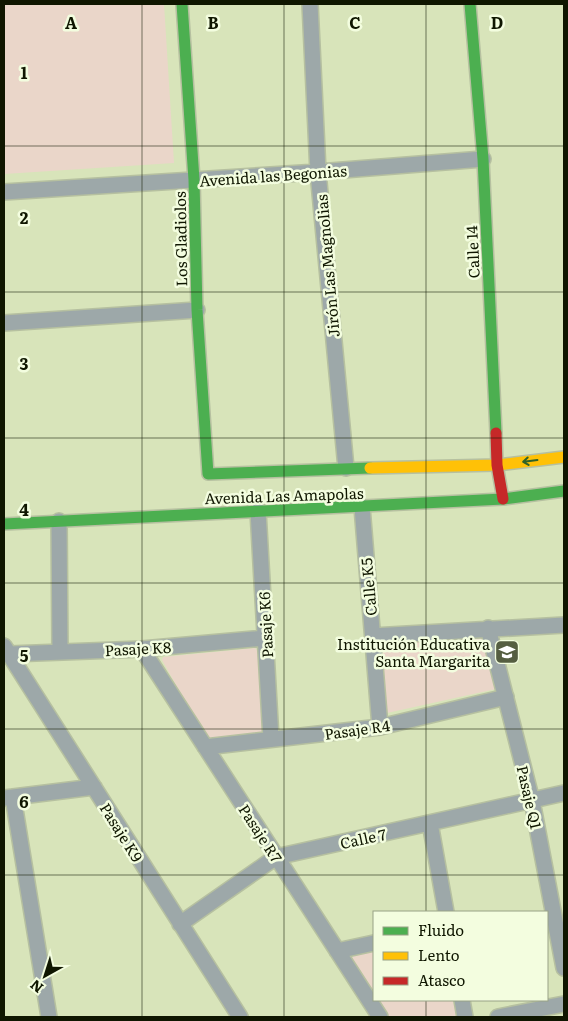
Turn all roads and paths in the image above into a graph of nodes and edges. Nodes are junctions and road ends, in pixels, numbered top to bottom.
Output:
1 (182, 4) edge
2 (310, 4) edge
3 (470, 4) edge
4 (483, 159) junction
5 (318, 172) junction
6 (194, 180) junction
7 (4, 192) edge
8 (197, 310) junction
9 (4, 324) edge
10 (564, 457) edge
11 (497, 465) junction
12 (346, 468) junction
13 (564, 491) edge
14 (503, 499) junction
15 (362, 507) junction
16 (258, 511) junction
17 (59, 521) junction
18 (4, 524) edge
19 (564, 625) edge
20 (488, 628) junction
21 (372, 636) junction
22 (265, 638) junction
23 (142, 649) junction
24 (7, 650) edge
25 (60, 652) junction
26 (506, 697) junction
27 (380, 728) junction
28 (271, 739) junction
29 (205, 747) junction
30 (94, 787) junction
31 (564, 793) edge
32 (9, 797) edge
33 (532, 801) junction
34 (430, 823) junction
35 (276, 856) junction
36 (558, 906) edge
37 (446, 911) edge
38 (180, 924) junction
39 (373, 943) edge
40 (337, 951) junction
41 (564, 968) edge
42 (462, 1001) edge
43 (564, 1004) edge
44 (49, 1017) edge
45 (240, 1017) edge
46 (380, 1017) edge
47 (465, 1017) edge
48 (498, 1017) edge

1 - 6 street, Los Gladiolos
2 - 5 street, Jirón Las Magnolias
3 - 4 street, Calle 14
4 - 5 street, Avenida las Begonias
4 - 11 street, Calle 14
5 - 6 street, Avenida las Begonias
5 - 12 street, Jirón Las Magnolias
6 - 7 street, Avenida las Begonias
6 - 8 street, Los Gladiolos
8 - 9 street
8 - 12 street, Los Gladiolos
10 -> 11 street
11 - 12 street
11 - 14 street, Calle 14
13 - 14 street, Avenida Las Amapolas
14 - 15 street, Avenida Las Amapolas
15 - 16 street, Avenida Las Amapolas
15 - 21 street, Calle K5
16 - 17 street, Avenida Las Amapolas
16 - 22 street, Pasaje K6
17 - 18 street, Avenida Las Amapolas
17 - 25 street
19 - 20 street
20 - 21 street
20 - 26 street, Pasaje Q1
21 - 27 street, Calle K5
22 - 23 street, Pasaje K8
22 - 28 street, Pasaje K6
23 - 25 street, Pasaje K8
23 - 29 street, Pasaje R7
24 - 25 street, Pasaje K8
24 - 30 street, Pasaje K9
26 - 27 street, Pasaje R4
26 - 33 street, Pasaje Q1
27 - 28 street, Pasaje R4
28 - 29 street, Pasaje R4
29 - 35 street, Pasaje R7
30 - 32 street
30 - 38 street, Pasaje K9
31 - 33 street, Calle 7
32 - 44 street
33 - 34 street, Calle 7
33 - 36 street, Pasaje Q1
34 - 35 street, Calle 7
34 - 37 street
35 - 38 street, Calle 7
35 - 40 street, Pasaje R7
36 - 41 street, Pasaje Q1
38 - 45 street, Pasaje K9
39 - 40 street
40 - 46 street, Pasaje R7
42 - 47 street
43 - 48 street

